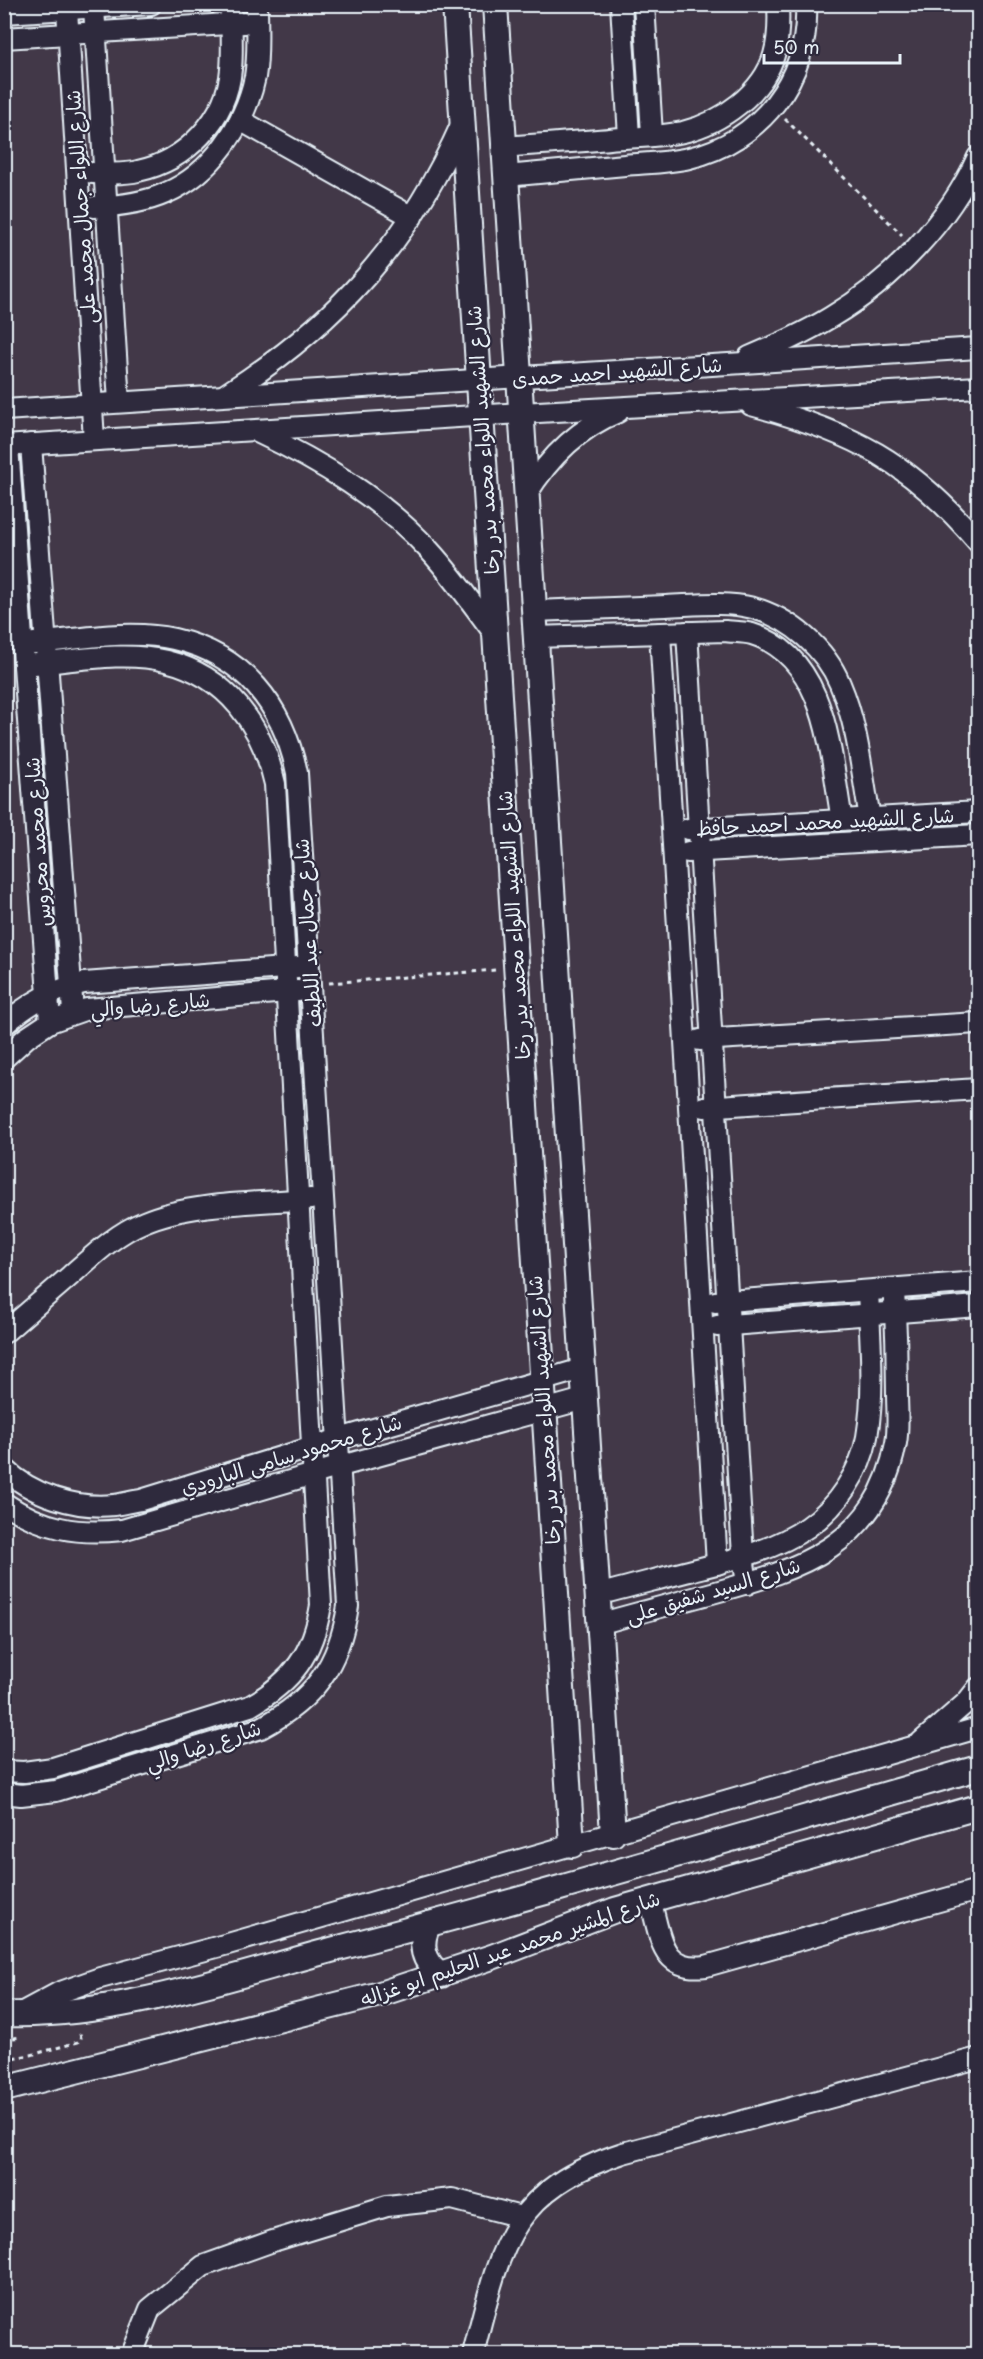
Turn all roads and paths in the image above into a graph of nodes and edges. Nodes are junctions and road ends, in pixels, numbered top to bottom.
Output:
1 (152, 4) edge
2 (231, 4) edge
3 (455, 4) edge
4 (495, 4) edge
5 (621, 4) edge
6 (644, 4) edge
7 (778, 4) edge
8 (806, 4) edge
9 (94, 8) junction
10 (67, 10) junction
11 (4, 13) edge
12 (257, 14) edge
13 (231, 24) junction
14 (95, 32) junction
15 (69, 34) junction
16 (4, 38) edge
17 (773, 108) junction
18 (240, 120) junction
19 (462, 123) junction
20 (683, 132) junction
21 (651, 135) junction
22 (629, 137) junction
23 (504, 147) junction
24 (978, 157) edge
25 (688, 158) junction
26 (78, 173) junction
27 (104, 173) junction
28 (506, 176) junction
29 (106, 207) junction
30 (80, 208) junction
31 (412, 217) junction
32 (916, 248) junction
33 (978, 348) edge
34 (734, 363) junction
35 (519, 377) junction
36 (478, 380) junction
37 (978, 387) edge
38 (223, 396) junction
39 (734, 401) junction
40 (119, 402) junction
41 (92, 404) junction
42 (629, 407) junction
43 (4, 410) edge
44 (521, 413) junction
45 (481, 416) junction
46 (255, 431) junction
47 (94, 440) junction
48 (31, 444) junction
49 (6, 446) edge
50 (526, 495) junction
51 (978, 542) edge
52 (534, 611) junction
53 (687, 632) junction
54 (494, 633) junction
55 (660, 633) junction
56 (535, 637) junction
57 (46, 643) junction
58 (22, 644) junction
59 (47, 663) junction
60 (24, 665) junction
61 (978, 812) edge
62 (870, 818) junction
63 (842, 820) junction
64 (699, 828) junction
65 (672, 830) junction
66 (978, 835) edge
67 (700, 852) junction
68 (674, 853) junction
69 (286, 968) junction
70 (515, 969) junction
71 (310, 980) junction
72 (71, 986) junction
73 (287, 992) junction
74 (48, 994) junction
75 (73, 1012) junction
76 (50, 1022) junction
77 (978, 1023) edge
78 (4, 1026) edge
79 (712, 1040) junction
80 (685, 1041) junction
81 (4, 1058) edge
82 (978, 1089) edge
83 (716, 1106) junction
84 (689, 1108) junction
85 (324, 1198) junction
86 (299, 1200) junction
87 (978, 1282) edge
88 (894, 1289) junction
89 (868, 1291) junction
90 (728, 1301) junction
91 (701, 1304) junction
92 (978, 1306) edge
93 (895, 1312) junction
94 (869, 1314) junction
95 (729, 1325) junction
96 (702, 1327) junction
97 (4, 1333) edge
98 (582, 1369) junction
99 (541, 1380) junction
100 (584, 1399) junction
101 (543, 1410) junction
102 (339, 1439) junction
103 (313, 1447) junction
104 (341, 1466) junction
105 (4, 1468) edge
106 (315, 1474) junction
107 (4, 1503) edge
108 (743, 1556) junction
109 (717, 1564) junction
110 (747, 1584) junction
111 (596, 1595) junction
112 (598, 1624) junction
113 (978, 1688) edge
114 (182, 1728) junction
115 (978, 1728) edge
116 (916, 1746) junction
117 (191, 1749) junction
118 (978, 1768) edge
119 (4, 1771) edge
120 (4, 1793) edge
121 (978, 1807) edge
122 (613, 1834) junction
123 (572, 1845) junction
124 (978, 1890) edge
125 (650, 1900) junction
126 (429, 1924) junction
127 (397, 1933) junction
128 (441, 1975) junction
129 (413, 1984) junction
130 (17, 2021) edge
131 (76, 2027) dead end
132 (4, 2039) edge
133 (978, 2058) edge
134 (4, 2059) edge
135 (4, 2075) edge
136 (39, 2079) junction
137 (4, 2089) edge
138 (521, 2217) junction
139 (132, 2355) edge
140 (473, 2355) edge

1 - 9 street
2 - 13 street
3 - 19 street, شارع الشهيد اللواء محمد بدر رخا
4 - 23 street, شارع الشهيد اللواء محمد بدر رخا
5 - 22 street
6 - 21 street
7 - 20 street
8 - 17 street
9 - 10 street
9 - 14 street, شارع اللواء جمال محمد على
10 - 11 street
10 - 15 street, شارع اللواء جمال محمد على
12 - 13 street
12 - 18 street
13 - 14 street
13 - 27 street
14 - 15 street
14 - 27 street, شارع اللواء جمال محمد على
15 - 16 street
15 - 26 street, شارع اللواء جمال محمد على
17 - 25 street
17 - 32 path
18 - 29 street
18 - 31 street
19 - 31 street
19 - 36 street, شارع الشهيد اللواء محمد بدر رخا
20 - 21 street
20 - 25 street
21 - 22 street
22 - 23 street
23 - 28 street, شارع الشهيد اللواء محمد بدر رخا
24 - 32 street
25 - 28 street
26 - 27 street
26 - 30 street, شارع اللواء جمال محمد على
27 - 29 street, شارع اللواء جمال محمد على
28 - 35 street, شارع الشهيد اللواء محمد بدر رخا
29 - 30 street
29 - 40 street, شارع اللواء جمال محمد على
30 - 41 street, شارع اللواء جمال محمد على
31 - 38 street
32 - 34 street
33 - 34 street, شارع الشهيد احمد حمدى
34 - 35 street, شارع الشهيد احمد حمدى
35 - 36 street, شارع الشهيد احمد حمدى
35 - 44 street, شارع الشهيد اللواء محمد بدر رخا
36 - 38 street, شارع الشهيد احمد حمدى
36 - 45 street, شارع الشهيد اللواء محمد بدر رخا
37 - 39 street, شارع الشهيد احمد حمدى
38 - 40 street, شارع الشهيد احمد حمدى
39 - 42 street, شارع الشهيد احمد حمدى
39 - 51 street
40 - 41 street, شارع الشهيد احمد حمدى
41 - 43 street, شارع الشهيد احمد حمدى
41 - 47 street, شارع اللواء جمال محمد على
42 - 44 street, شارع الشهيد احمد حمدى
42 - 50 street
44 - 45 street, شارع الشهيد احمد حمدى
44 - 50 street, شارع الشهيد اللواء محمد بدر رخا
45 - 46 street, شارع الشهيد احمد حمدى
45 - 54 street, شارع الشهيد اللواء محمد بدر رخا
46 - 47 street, شارع الشهيد احمد حمدى
46 - 54 street
47 - 48 street, شارع الشهيد احمد حمدى
48 - 49 street, شارع الشهيد احمد حمدى
48 - 57 street, شارع محمد محروس
49 - 58 street, شارع محمد محروس
50 - 52 street, شارع الشهيد اللواء محمد بدر رخا
52 - 56 street, شارع الشهيد اللواء محمد بدر رخا
52 - 62 street
53 - 55 street
53 - 63 street
53 - 64 street
54 - 70 street, شارع الشهيد اللواء محمد بدر رخا
55 - 56 street
55 - 65 street
56 - 98 street, شارع الشهيد اللواء محمد بدر رخا
57 - 58 street, شارع جمال عبد اللطيف
57 - 59 street, شارع محمد محروس
57 - 71 street, شارع جمال عبد اللطيف
58 - 60 street, شارع محمد محروس
59 - 60 street, شارع جمال عبد اللطيف
59 - 69 street, شارع جمال عبد اللطيف
59 - 72 street, شارع محمد محروس
60 - 74 street, شارع محمد محروس
61 - 62 street, شارع الشهيد محمد احمد حافظ
62 - 63 street, شارع الشهيد محمد احمد حافظ
63 - 64 street, شارع الشهيد محمد احمد حافظ
64 - 65 street, شارع الشهيد محمد احمد حافظ
64 - 67 street
65 - 68 street
66 - 67 street, شارع الشهيد محمد احمد حافظ
67 - 68 street, شارع الشهيد محمد احمد حافظ
67 - 79 street
68 - 80 street
69 - 71 street, شارع رضا والي
69 - 72 street, شارع رضا والي
69 - 73 street, شارع جمال عبد اللطيف
70 - 71 path
70 - 99 street, شارع الشهيد اللواء محمد بدر رخا
71 - 73 street, شارع رضا والي
71 - 85 street, شارع جمال عبد اللطيف
72 - 74 street, شارع رضا والي
72 - 75 street, شارع محمد محروس
73 - 75 street, شارع رضا والي
73 - 86 street, شارع جمال عبد اللطيف
74 - 76 street, شارع محمد محروس
74 - 78 street, شارع رضا والي
75 - 76 street, شارع رضا والي
76 - 81 street, شارع رضا والي
77 - 79 street
79 - 80 street
79 - 83 street
80 - 84 street
82 - 83 street
83 - 84 street
83 - 90 street
84 - 91 street
85 - 86 street
85 - 102 street, شارع جمال عبد اللطيف
86 - 97 street
86 - 103 street, شارع جمال عبد اللطيف
87 - 88 street
88 - 89 street
88 - 93 street, شارع السيد شفيق على
89 - 90 street
89 - 94 street, شارع السيد شفيق على
90 - 91 street
90 - 95 street
91 - 96 street
92 - 93 street
93 - 94 street
93 - 110 street, شارع السيد شفيق على
94 - 95 street
94 - 108 street, شارع السيد شفيق على
95 - 96 street
95 - 108 street
96 - 109 street
98 - 99 street, شارع محمود سامى البارودي
98 - 100 street, شارع الشهيد اللواء محمد بدر رخا
99 - 101 street, شارع الشهيد اللواء محمد بدر رخا
99 - 102 street, شارع محمود سامى البارودي
100 - 101 street, شارع محمود سامى البارودي
100 - 111 street, شارع الشهيد اللواء محمد بدر رخا
101 - 104 street, شارع محمود سامى البارودي
101 - 123 street, شارع الشهيد اللواء محمد بدر رخا
102 - 103 street, شارع محمود سامى البارودي
102 - 104 street, شارع رضا والي
103 - 105 street, شارع محمود سامى البارودي
103 - 106 street, شارع رضا والي
104 - 106 street, شارع محمود سامى البارودي
104 - 117 street, شارع رضا والي
106 - 107 street, شارع محمود سامى البارودي
106 - 114 street, شارع رضا والي
108 - 109 street, شارع السيد شفيق على
108 - 110 street
109 - 111 street, شارع السيد شفيق على
110 - 112 street, شارع السيد شفيق على
111 - 112 street, شارع الشهيد اللواء محمد بدر رخا
112 - 122 street, شارع الشهيد اللواء محمد بدر رخا
113 - 116 street
114 - 117 street
114 - 119 street, شارع رضا والي
115 - 116 street
116 - 122 street
117 - 120 street, شارع رضا والي
118 - 126 street, شارع المشير محمد عبد الحليم ابو غزاله
121 - 125 street, شارع المشير محمد عبد الحليم ابو غزاله
122 - 123 street
123 - 130 street
124 - 125 street
125 - 128 street, شارع المشير محمد عبد الحليم ابو غزاله
126 - 127 street, شارع المشير محمد عبد الحليم ابو غزاله
126 - 128 street
127 - 129 street
127 - 130 street, شارع المشير محمد عبد الحليم ابو غزاله
128 - 129 street, شارع المشير محمد عبد الحليم ابو غزاله
129 - 136 street, شارع المشير محمد عبد الحليم ابو غزاله
130 - 132 path
131 - 134 path
133 - 138 street
135 - 136 street
136 - 137 street, شارع المشير محمد عبد الحليم ابو غزاله
138 - 139 street
138 - 140 street

